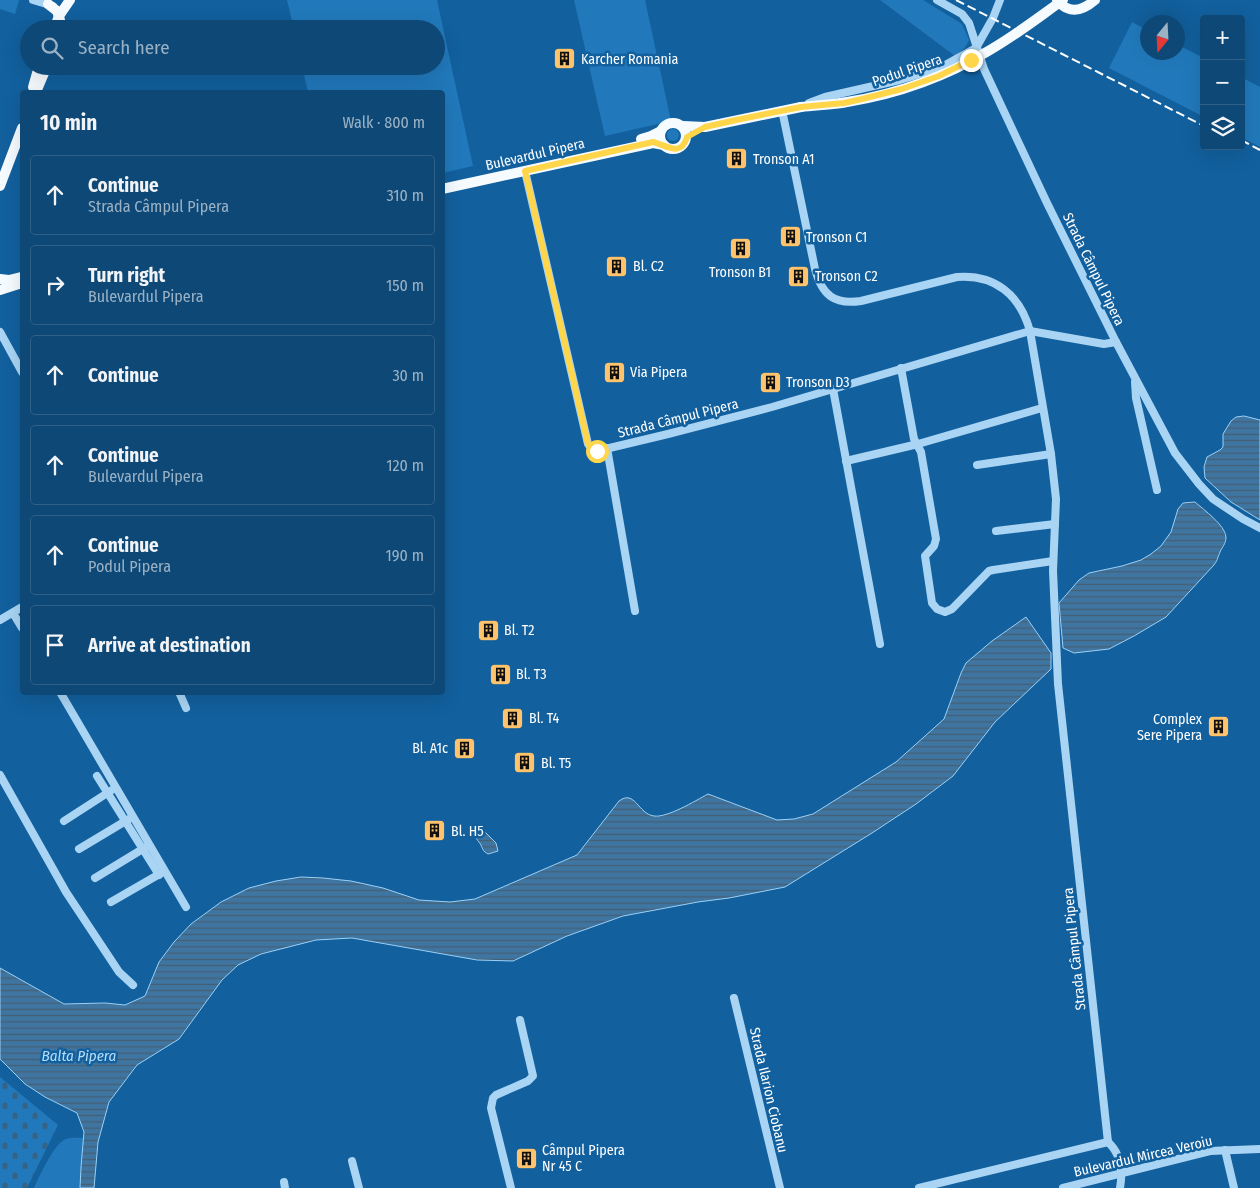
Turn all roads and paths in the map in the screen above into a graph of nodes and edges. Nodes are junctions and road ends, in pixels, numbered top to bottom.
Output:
1 (33, 0) edge
2 (937, 0) edge
3 (1000, 0) edge
4 (1057, 0) edge
5 (1063, 0) edge
6 (1095, 0) edge
7 (70, 2) edge
8 (48, 4) junction
9 (59, 16) junction
10 (57, 20) edge
11 (60, 20) edge
12 (64, 20) edge
13 (976, 48) junction
14 (36, 75) edge
15 (43, 75) edge
16 (32, 90) edge
17 (37, 90) edge
18 (801, 107) junction
19 (782, 110) junction
20 (683, 126) junction
21 (705, 127) junction
22 (660, 131) junction
23 (20, 133) edge
24 (687, 137) junction
25 (664, 145) junction
26 (525, 171) junction
27 (445, 181) edge
28 (0, 186) edge
29 (445, 188) edge
30 (20, 277) edge
31 (0, 279) edge
32 (20, 285) edge
33 (0, 290) edge
34 (1030, 331) junction
35 (0, 332) edge
36 (1116, 342) junction
37 (20, 368) edge
38 (900, 368) junction
39 (1135, 378) junction
40 (833, 389) junction
41 (1042, 408) junction
42 (918, 444) junction
43 (607, 448) junction
44 (1050, 454) junction
45 (846, 461) junction
46 (977, 465) dead end
47 (1157, 490) dead end
48 (1055, 524) junction
49 (1260, 528) edge
50 (996, 531) dead end
51 (1053, 561) junction
52 (20, 608) edge
53 (635, 611) dead end
54 (13, 612) junction
55 (0, 620) edge
56 (20, 624) edge
57 (880, 644) dead end
58 (62, 695) edge
59 (180, 695) edge
60 (186, 708) dead end
61 (0, 775) edge
62 (97, 776) dead end
63 (116, 788) junction
64 (108, 793) junction
65 (133, 817) junction
66 (64, 821) dead end
67 (125, 822) junction
68 (146, 847) junction
69 (79, 848) dead end
70 (162, 873) junction
71 (95, 878) dead end
72 (111, 902) dead end
73 (186, 907) dead end
74 (133, 985) dead end
75 (734, 998) dead end
76 (520, 1020) dead end
77 (1108, 1142) junction
78 (1260, 1149) edge
79 (1225, 1150) junction
80 (352, 1161) dead end
81 (1122, 1174) junction
82 (959, 1179) junction
83 (359, 1188) edge
84 (511, 1188) edge
85 (780, 1188) edge
86 (919, 1188) edge
87 (961, 1188) edge
88 (1062, 1188) edge
89 (1120, 1188) edge
90 (1234, 1188) edge

1 - 8 street
2 - 13 street, Strada Câmpul Pipera
3 - 13 street
4 - 6 main road
5 - 18 main road, Podul Pipera, bridge
7 - 8 street
7 - 9 main road
7 - 12 main road
8 - 9 main road
9 - 10 main road
9 - 11 main road
13 - 18 street
13 - 36 street, Strada Câmpul Pipera
14 - 16 main road
15 - 17 main road
18 - 19 main road
19 - 21 main road
19 - 34 street
20 - 21 main road
20 - 22 main road
20 - 24 main road
21 - 24 main road
22 - 25 main road
22 - 27 main road, Bulevardul Pipera
23 - 28 main road
24 - 25 main road
25 - 26 main road, Bulevardul Pipera
26 - 29 main road, Bulevardul Pipera
26 - 43 street, Strada Câmpul Pipera
30 - 31 main road
32 - 33 main road
34 - 36 street
34 - 38 street, Strada Câmpul Pipera
34 - 41 street, Strada Câmpul Pipera
35 - 37 street
36 - 39 street, Strada Câmpul Pipera
38 - 40 street, Strada Câmpul Pipera
38 - 42 street
39 - 47 street
39 - 49 street, Strada Câmpul Pipera
40 - 43 street, Strada Câmpul Pipera
40 - 45 street
41 - 42 street
41 - 44 street, Strada Câmpul Pipera
42 - 45 street
42 - 51 street
43 - 53 street
44 - 46 street
44 - 48 street, Strada Câmpul Pipera
45 - 57 street
48 - 50 street
48 - 51 street, Strada Câmpul Pipera
51 - 77 street, Strada Câmpul Pipera
52 - 54 street
54 - 55 street
54 - 56 street
58 - 63 street
59 - 60 street
61 - 74 street
62 - 64 street
63 - 64 street
63 - 65 street
64 - 66 street
64 - 67 street
65 - 67 street
65 - 68 street
67 - 68 street
67 - 69 street
68 - 70 street
68 - 71 street
70 - 72 street
70 - 73 street
75 - 85 street, Strada Ilarion Ciobanu
76 - 84 street
77 - 81 street
77 - 82 street
78 - 79 street, Bulevardul Mircea Veroiu
79 - 81 street, Bulevardul Mircea Veroiu
79 - 90 street
80 - 83 street
81 - 88 street, Bulevardul Mircea Veroiu
81 - 89 street
82 - 86 street
82 - 87 street

